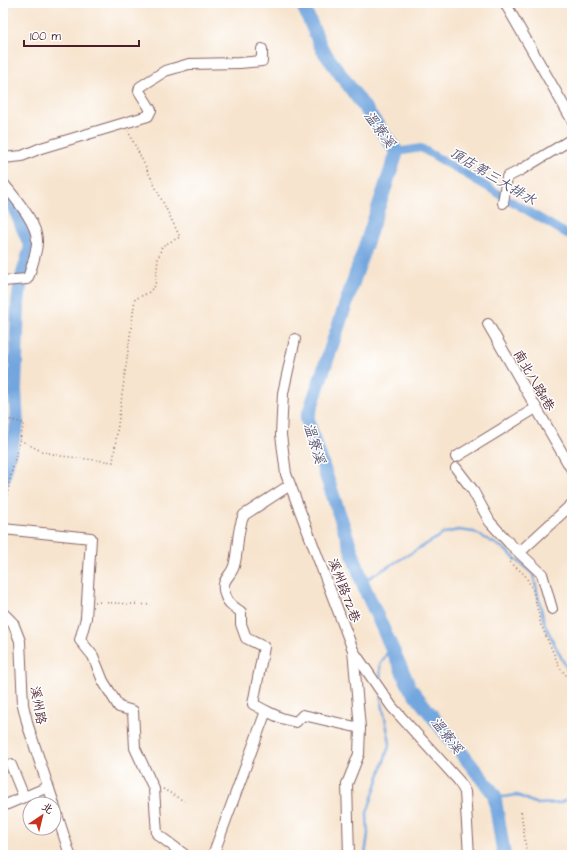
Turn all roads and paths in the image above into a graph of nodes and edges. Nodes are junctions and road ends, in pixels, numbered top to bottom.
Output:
1 (505, 3) edge
2 (262, 49) dead end
3 (572, 120) edge
4 (124, 124) junction
5 (572, 139) edge
6 (3, 158) edge
7 (3, 183) edge
8 (503, 203) dead end
9 (3, 281) edge
10 (488, 324) dead end
11 (295, 339) dead end
12 (536, 408) junction
13 (3, 416) edge
14 (20, 440) junction
15 (456, 457) dead end
16 (456, 468) dead end
17 (572, 470) edge
18 (290, 485) junction
19 (572, 504) edge
20 (3, 518) edge
21 (3, 529) edge
22 (516, 555) junction
23 (87, 602) junction
24 (151, 605) dead end
25 (552, 609) dead end
26 (3, 613) edge
27 (353, 650) junction
28 (572, 682) edge
29 (266, 711) junction
30 (360, 728) junction
31 (11, 765) dead end
32 (48, 787) junction
33 (154, 788) junction
34 (24, 796) edge
35 (26, 796) edge
36 (51, 796) edge
37 (22, 798) edge
38 (184, 800) dead end
39 (3, 806) edge
40 (521, 812) dead end
41 (62, 830) edge
42 (70, 855) edge
43 (185, 855) edge
44 (213, 855) edge
45 (349, 855) edge
46 (469, 855) edge
47 (527, 855) edge

1 - 3 street
2 - 4 street
4 - 6 street
4 - 14 path
5 - 8 street
7 - 9 street
10 - 12 street, 南北八路11巷
11 - 18 street, 溪州路72巷
12 - 15 street
12 - 17 street, 南北八路11巷
13 - 14 path
14 - 20 path
16 - 22 street
18 - 27 street, 溪州路72巷
18 - 29 street
19 - 22 street
21 - 23 street
22 - 25 street
22 - 28 path
23 - 24 path
23 - 33 street
26 - 32 street, 溪州路
27 - 30 street, 溪州路72巷
27 - 46 street
29 - 30 street
29 - 44 street
30 - 45 street, 溪州路72巷
31 - 34 street
32 - 35 street
32 - 36 street, 溪州路
33 - 38 path
33 - 43 street
37 - 39 street
40 - 47 path
41 - 42 street, 溪州路

